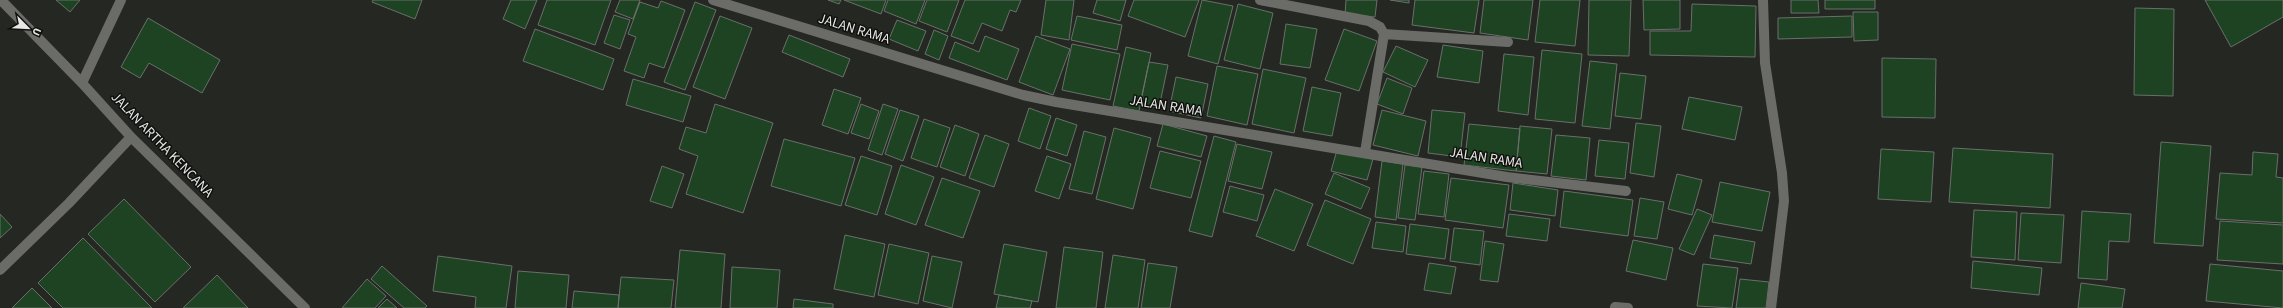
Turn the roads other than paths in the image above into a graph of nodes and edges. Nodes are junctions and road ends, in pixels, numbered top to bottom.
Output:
1 (1, 0) edge
2 (121, 0) edge
3 (713, 0) edge
4 (1260, 0) edge
5 (1763, 0) edge
6 (1384, 34) junction
7 (1508, 42) dead end
8 (82, 83) junction
9 (132, 137) junction
10 (1365, 152) junction
11 (1626, 192) dead end
12 (0, 270) edge
13 (1615, 307) dead end
14 (305, 308) edge
15 (1628, 308) edge
16 (1771, 308) edge

1 - 8 street, JALAN ARTHA KENCANA
2 - 8 street
3 - 10 street, JALAN RAMA
4 - 6 street
5 - 16 street
6 - 7 street
6 - 10 street
8 - 9 street, JALAN ARTHA KENCANA
9 - 12 street
9 - 14 street, JALAN ARTHA KENCANA
10 - 11 street, JALAN RAMA
13 - 15 street

